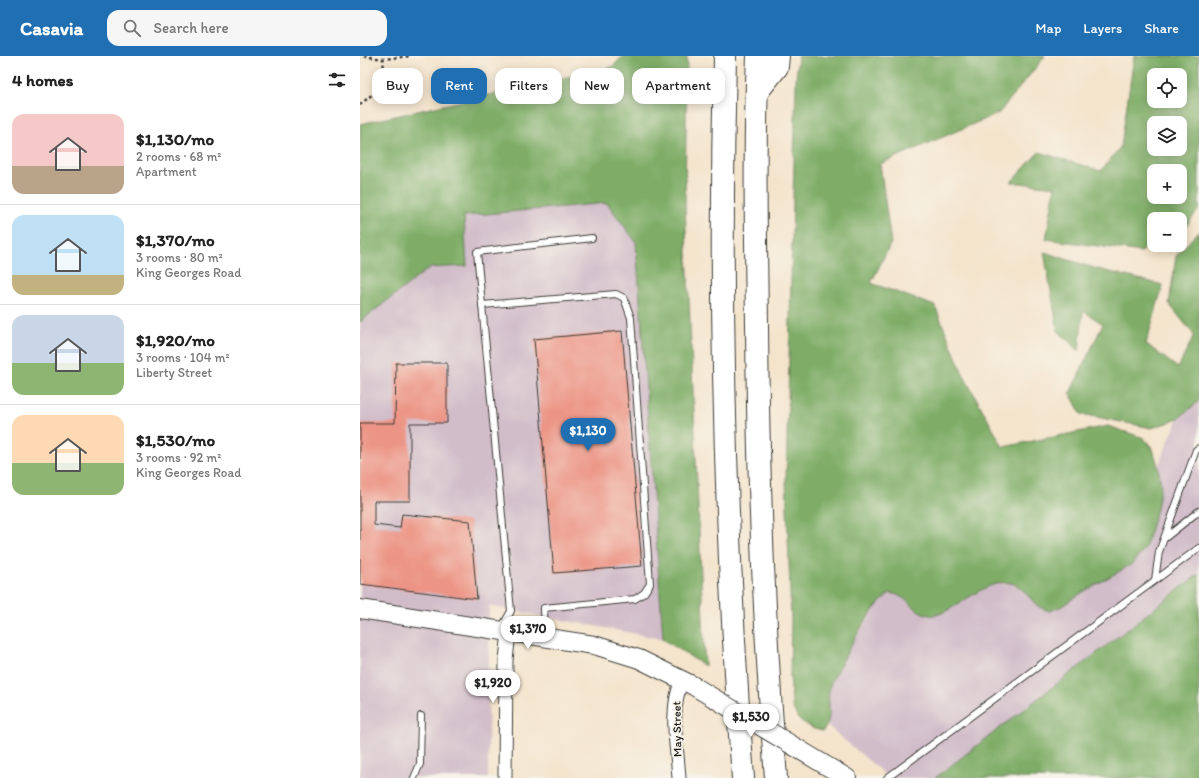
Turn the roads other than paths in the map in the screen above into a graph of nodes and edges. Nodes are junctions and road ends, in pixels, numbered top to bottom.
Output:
1 (725, 56) edge
2 (758, 56) edge
3 (778, 56) edge
4 (757, 92) junction
5 (592, 238) dead end
6 (482, 305) junction
7 (1199, 448) edge
8 (1199, 511) edge
9 (1165, 538) junction
10 (1199, 548) edge
11 (1155, 580) junction
12 (360, 609) edge
13 (504, 632) junction
14 (545, 637) junction
15 (687, 683) junction
16 (421, 716) dead end
17 (414, 778) edge
18 (505, 778) edge
19 (679, 778) edge
20 (743, 778) edge
21 (776, 778) edge
22 (847, 778) edge
23 (887, 778) edge

1 - 20 highway
2 - 4 highway
3 - 4 highway
4 - 21 highway
5 - 6 lane
6 - 13 lane
6 - 14 lane
7 - 9 lane
8 - 9 lane
9 - 11 lane
10 - 11 lane
11 - 23 lane
12 - 13 street
13 - 14 street
13 - 18 street
14 - 15 street
15 - 19 street, May Street
15 - 22 street, bridge
16 - 17 lane

